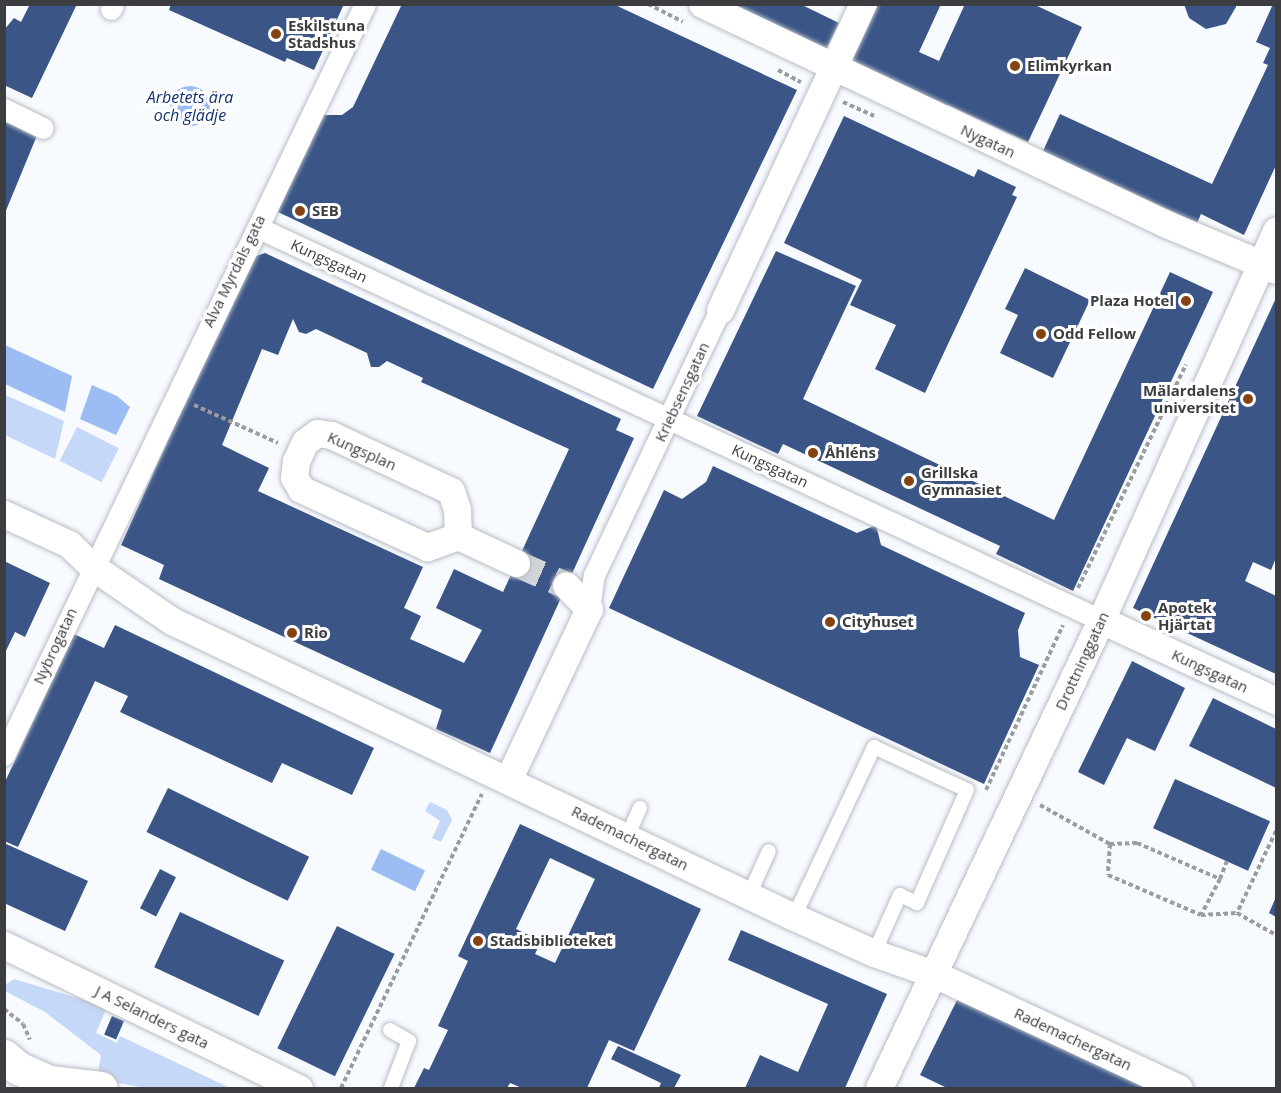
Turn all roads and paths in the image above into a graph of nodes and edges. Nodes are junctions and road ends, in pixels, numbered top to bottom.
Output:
1 (365, 4) edge
2 (648, 4) edge
3 (863, 4) edge
4 (696, 15) edge
5 (772, 67) dead end
6 (835, 69) junction
7 (823, 93) junction
8 (4, 109) edge
9 (877, 117) dead end
10 (43, 128) dead end
11 (263, 230) dead end
12 (1276, 231) edge
13 (1269, 266) edge
14 (720, 310) joint
15 (1188, 360) dead end
16 (174, 397) junction
17 (670, 420) junction
18 (299, 453) junction
19 (4, 514) edge
20 (458, 536) junction
21 (106, 539) joint
22 (516, 563) tunnel mouth
23 (93, 567) junction
24 (566, 585) tunnel mouth
25 (1069, 605) junction
26 (589, 609) junction
27 (1101, 620) junction
28 (1276, 701) edge
29 (4, 754) edge
30 (500, 776) junction
31 (1029, 799) dead end
32 (640, 808) dead end
33 (1276, 831) edge
34 (627, 837) junction
35 (1110, 844) junction
36 (769, 850) dead end
37 (1227, 861) dead end
38 (1220, 879) junction
39 (749, 895) junction
40 (1237, 913) junction
41 (1201, 915) junction
42 (794, 917) junction
43 (1276, 935) edge
44 (4, 945) edge
45 (874, 953) junction
46 (934, 974) junction
47 (390, 1030) dead end
48 (4, 1056) edge
49 (11, 1089) edge
50 (101, 1089) edge
51 (299, 1089) edge
52 (341, 1089) edge
53 (390, 1089) edge
54 (879, 1089) edge
55 (1179, 1089) edge

1 - 16 street, Alva Myrdals gata
2 - 4 path
3 - 6 street, Kriebsensgatan
4 - 6 street, Nygatan
5 - 7 path
6 - 7 street, Kriebsensgatan
6 - 13 street, Nygatan
7 - 9 path
7 - 14 street, Kriebsensgatan
8 - 10 street
11 - 17 street, Kungsgatan
12 - 13 street, Drottninggatan
13 - 27 street, Drottninggatan
14 - 17 street, Kriebsensgatan
15 - 25 path
16 - 18 path
16 - 21 street, Alva Myrdals gata
17 - 25 street, Kungsgatan
17 - 26 street, Kriebsensgatan
18 - 20 street
18 - 20 street, Kungsplan
19 - 23 street, Rademachergatan
20 - 22 street
21 - 23 street, Nybrogatan
23 - 29 street, Nybrogatan
23 - 30 street, Rademachergatan
24 - 26 street
25 - 27 street, Kungsgatan
26 - 30 street, Kriebsensgatan
27 - 28 street, Kungsgatan
27 - 46 street, Drottninggatan
30 - 34 street, Rademachergatan
30 - 52 path
31 - 35 path
32 - 34 lane
33 - 40 path
34 - 39 street, Rademachergatan
35 - 38 path
35 - 41 path
36 - 39 lane
37 - 38 path
38 - 41 path
39 - 42 street, Rademachergatan
40 - 41 path
40 - 43 path
42 - 45 street, Rademachergatan
42 - 45 lane
44 - 51 street, J A Selanders gata
45 - 46 street, Rademachergatan
46 - 54 street, Drottninggatan
46 - 55 street, Rademachergatan
47 - 53 lane
48 - 49 street
48 - 50 street

